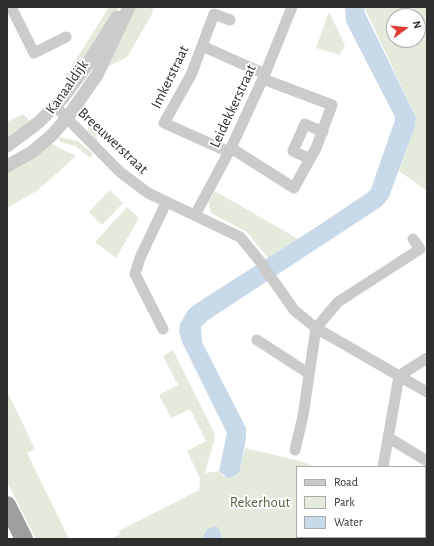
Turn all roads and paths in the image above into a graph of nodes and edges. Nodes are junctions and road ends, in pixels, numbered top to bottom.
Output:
1 (11, 7) edge
2 (122, 7) edge
3 (129, 7) edge
4 (292, 7) edge
5 (230, 20) dead end
6 (66, 37) dead end
7 (202, 46) junction
8 (264, 76) junction
9 (55, 106) junction
10 (67, 118) junction
11 (323, 132) junction
12 (7, 146) edge
13 (230, 150) junction
14 (310, 159) junction
15 (7, 166) edge
16 (166, 203) junction
17 (196, 215) junction
18 (414, 239) dead end
19 (316, 328) junction
20 (163, 329) dead end
21 (257, 340) dead end
22 (427, 358) edge
23 (308, 373) junction
24 (399, 376) junction
25 (427, 392) edge
26 (389, 438) junction
27 (295, 450) dead end
28 (427, 461) edge
29 (383, 466) edge
30 (7, 505) edge
31 (24, 539) edge

1 - 6 street
2 - 9 street, Kanaaldijk
3 - 10 street, Kanaaldijk
4 - 8 street, Leidekkerstraat
5 - 7 street, Imkerstraat
7 - 8 street, Imkerstraat
7 - 13 street, Imkerstraat
8 - 11 street, Imkerstraat
8 - 13 street, Leidekkerstraat
9 - 10 street, Breeuwerstraat
9 - 12 street, Kanaaldijk
10 - 15 street, Kanaaldijk
10 - 16 street, Breeuwerstraat
11 - 14 street
11 - 14 street
13 - 14 street
13 - 17 street, Leidekkerstraat
16 - 17 street, Breeuwerstraat
16 - 20 street
17 - 19 street, Breeuwerstraat
18 - 19 street
19 - 23 street
19 - 24 street, Breeuwerstraat
21 - 23 street
22 - 24 street
23 - 27 street
24 - 25 street, Breeuwerstraat
24 - 26 street
26 - 28 street
26 - 29 street
30 - 31 highway

